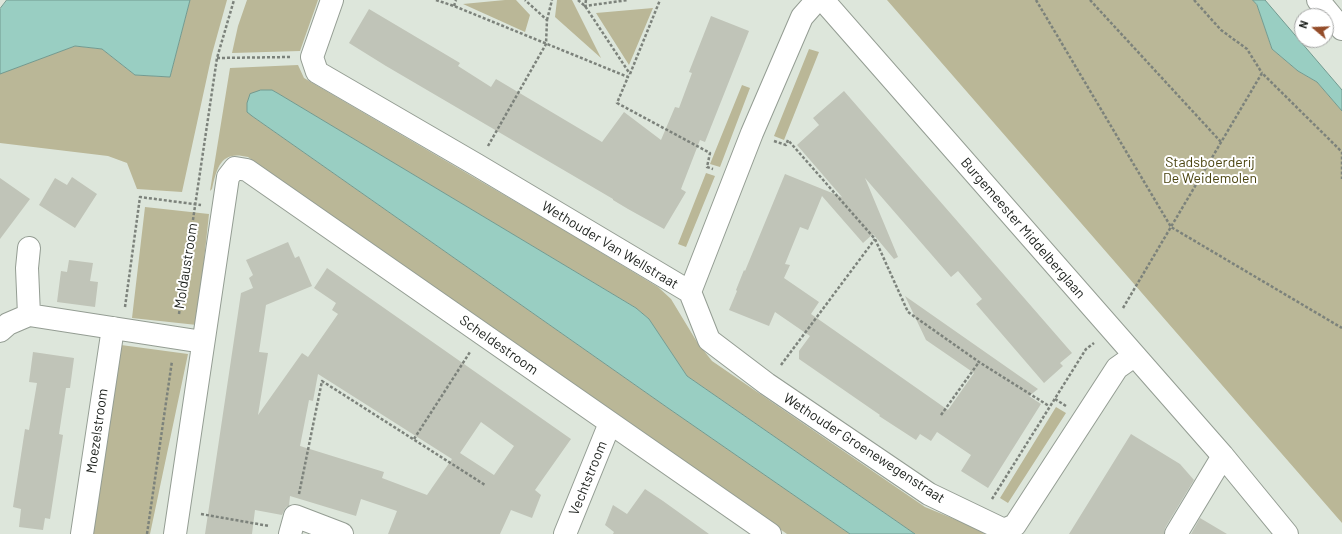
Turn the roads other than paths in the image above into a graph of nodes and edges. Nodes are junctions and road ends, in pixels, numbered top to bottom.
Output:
1 (332, 0) edge
2 (817, 0) edge
3 (823, 0) edge
4 (1318, 0) edge
5 (1342, 29) edge
6 (228, 177) joint
7 (29, 248) dead end
8 (690, 292) junction
9 (29, 315) junction
10 (118, 329) junction
11 (0, 331) edge
12 (203, 342) junction
13 (1134, 356) junction
14 (610, 423) junction
15 (1223, 456) junction
16 (292, 526) edge
17 (82, 534) edge
18 (174, 534) edge
19 (342, 534) edge
20 (565, 534) edge
21 (770, 534) edge
22 (1176, 534) edge
23 (1287, 534) edge

1 - 8 street, Wethouder Van Wellstraat
2 - 8 street, Wethouder Van Wellstraat
3 - 13 street, Burgemeester Middelberglaan
4 - 5 street
6 - 12 street, Moldaustroom
6 - 14 street, Scheldestroom
7 - 9 street
8 - 13 street, Wethouder Groenewegenstraat
9 - 10 street
9 - 11 street
10 - 12 street
10 - 17 street, Moezelstroom
12 - 18 street, Moldaustroom
13 - 15 street, Burgemeester Middelberglaan
14 - 20 street, Vechtstroom
14 - 21 street, Scheldestroom
15 - 22 street
15 - 23 street, Burgemeester Middelberglaan
16 - 19 street

